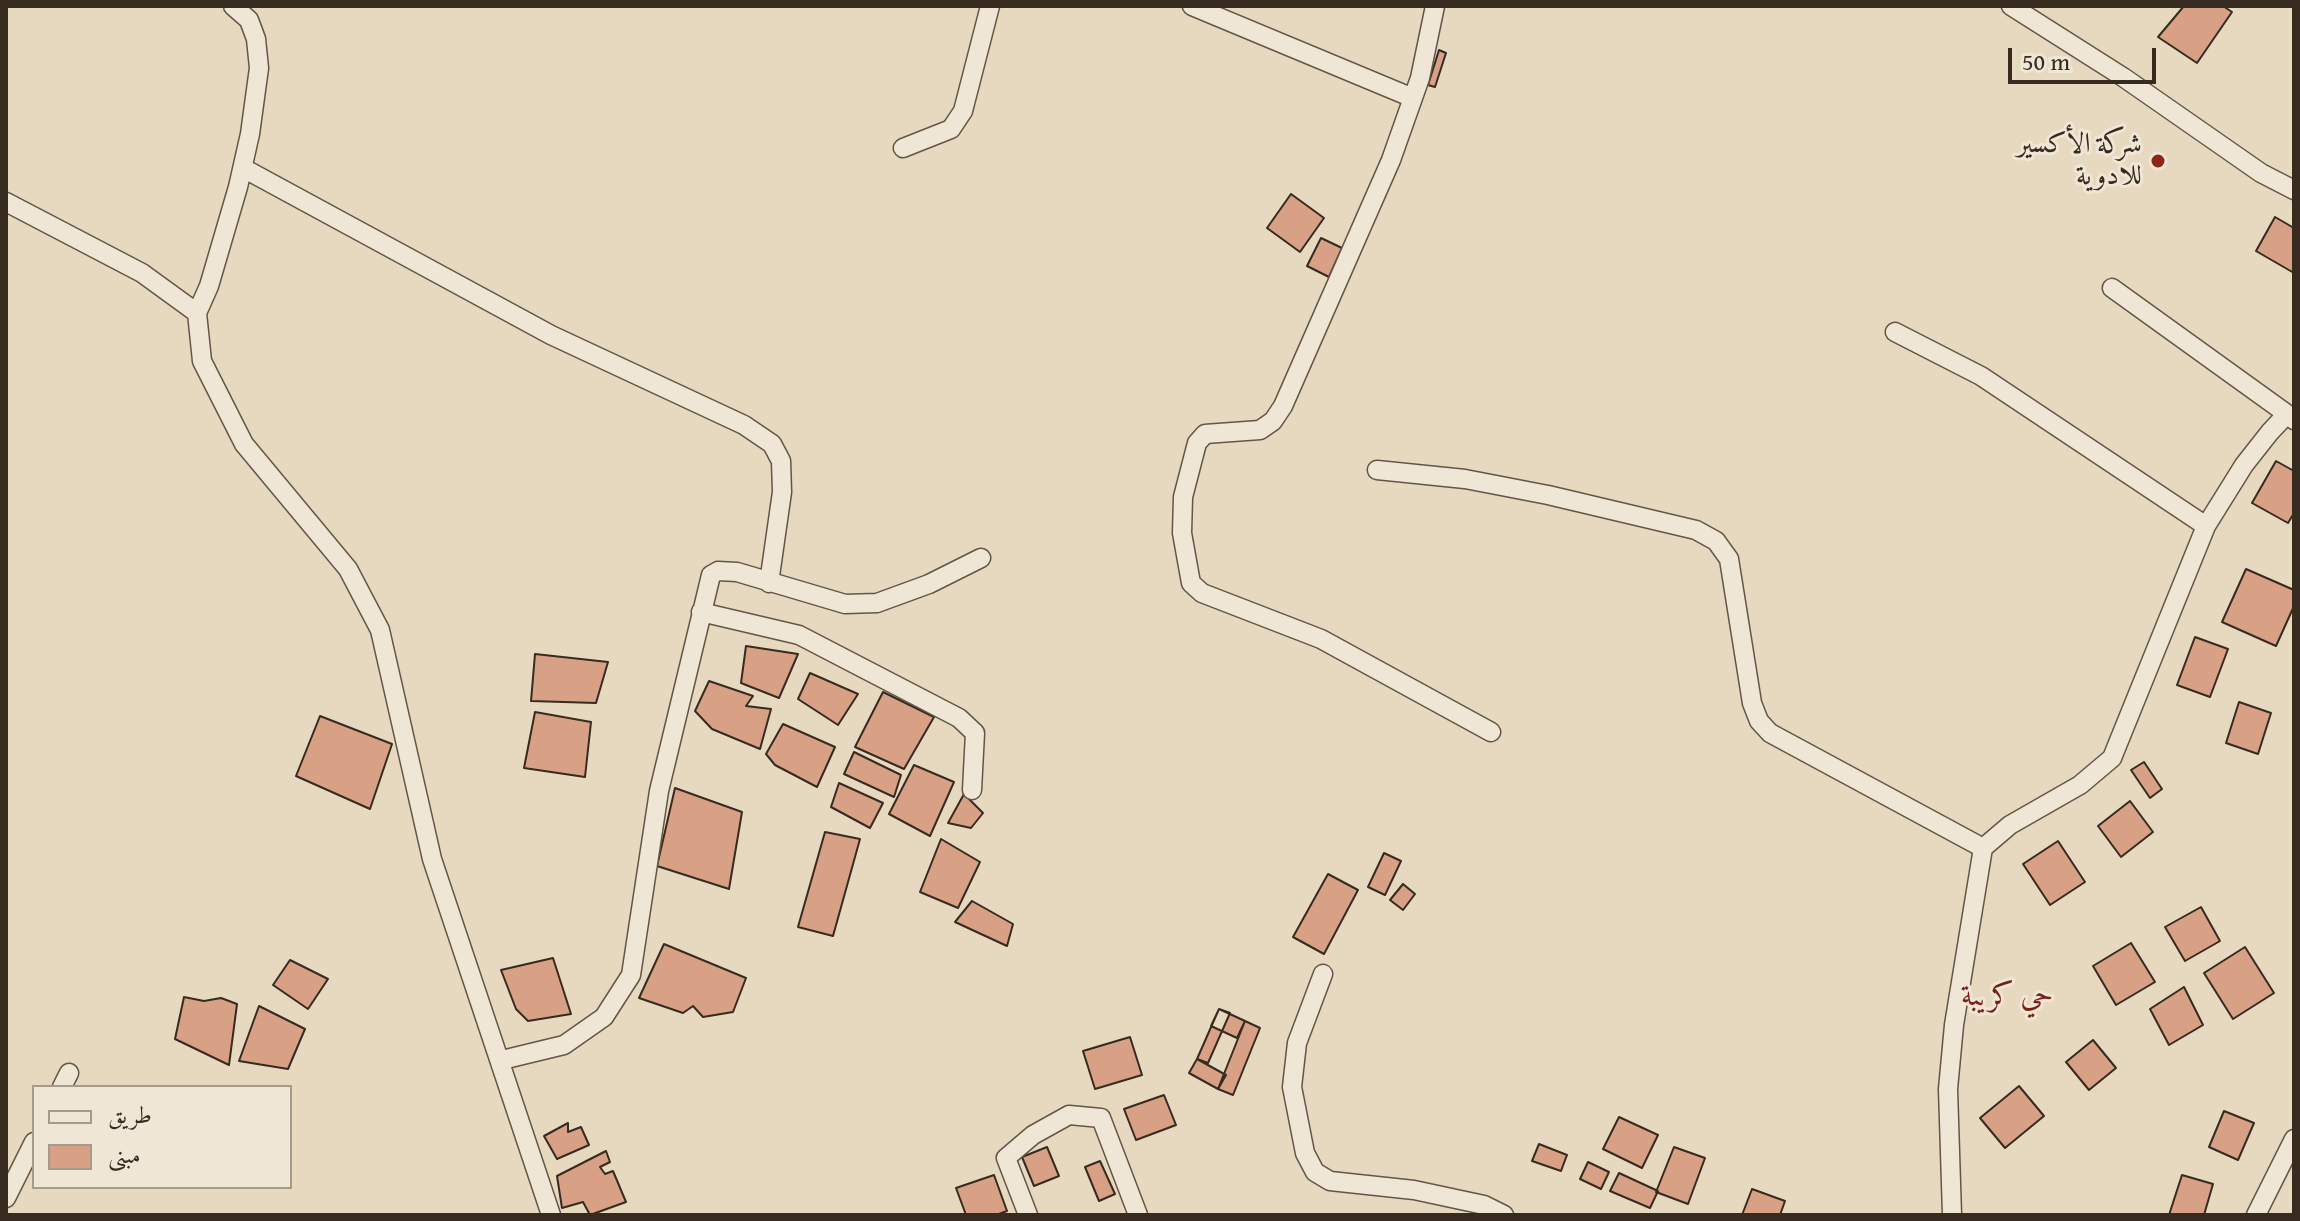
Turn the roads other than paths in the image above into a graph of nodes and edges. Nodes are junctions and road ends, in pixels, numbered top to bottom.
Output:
1 (233, 6) edge
2 (990, 6) edge
3 (1192, 6) edge
4 (1435, 6) edge
5 (2011, 6) edge
6 (1413, 98) junction
7 (903, 148) dead end
8 (243, 168) junction
9 (2294, 190) edge
10 (6, 202) edge
11 (2112, 288) dead end
12 (197, 313) junction
13 (1895, 332) dead end
14 (2290, 417) edge
15 (1377, 470) dead end
16 (2206, 526) junction
17 (981, 558) dead end
18 (769, 583) junction
19 (701, 612) junction
20 (1491, 732) dead end
21 (972, 790) dead end
22 (1983, 848) junction
23 (1323, 974) dead end
24 (502, 1060) junction
25 (2294, 1139) edge
26 (32, 1146) edge
27 (6, 1198) edge
28 (551, 1215) edge
29 (1028, 1215) edge
30 (1138, 1215) edge
31 (1504, 1215) edge
32 (1952, 1215) edge
33 (2256, 1215) edge

1 - 8 street
2 - 7 street
3 - 6 street
4 - 6 street
5 - 9 street
6 - 20 street
8 - 12 street
8 - 18 street
10 - 12 street
11 - 14 street
12 - 24 street
13 - 16 street
14 - 16 street
15 - 22 street
16 - 22 street
17 - 18 street
18 - 19 street
19 - 21 street
19 - 24 street
22 - 32 street
23 - 31 street
24 - 28 street
25 - 33 street
26 - 27 street
29 - 30 street

